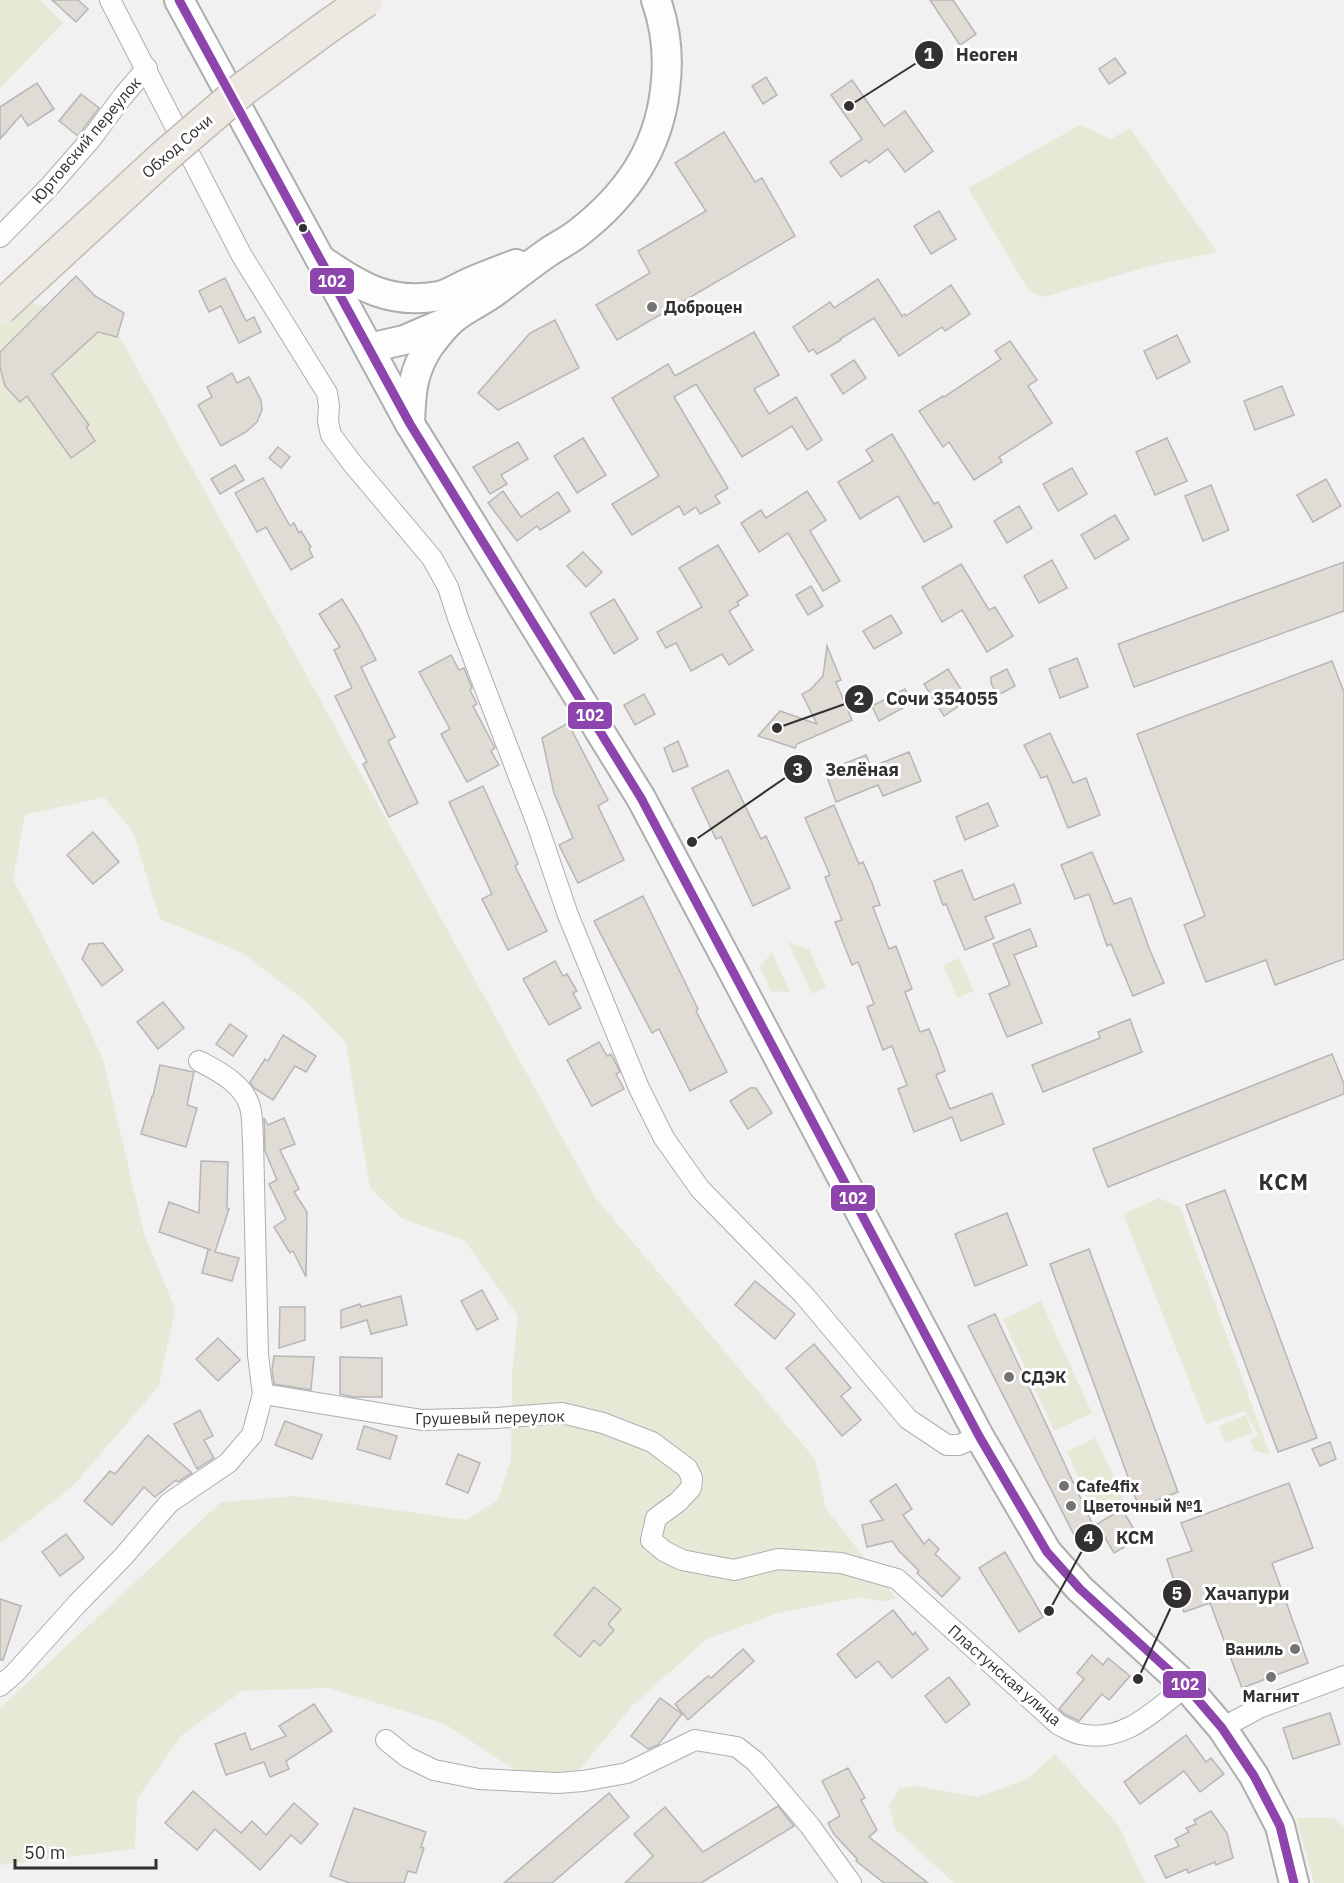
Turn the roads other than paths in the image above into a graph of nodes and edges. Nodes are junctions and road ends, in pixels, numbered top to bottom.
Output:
1 (110, 0) edge
2 (179, 0) edge
3 (366, 0) edge
4 (656, 0) edge
5 (147, 68) junction
6 (0, 237) edge
7 (319, 258) junction
8 (447, 307) junction
9 (0, 308) edge
10 (369, 348) junction
11 (410, 424) junction
12 (199, 1061) dead end
13 (263, 1394) junction
14 (980, 1436) junction
15 (897, 1579) joint
16 (1344, 1676) edge
17 (0, 1686) edge
18 (1186, 1686) junction
19 (1222, 1728) junction
20 (386, 1740) dead end
21 (851, 1883) edge
22 (1294, 1883) edge

1 - 5 street
2 - 7 main road
3 - 9 highway, Обход Сочи, bridge
4 - 8 main road
5 - 6 street, Юртовский переулок
5 - 14 street
7 - 8 main road
7 - 10 main road
8 - 10 main road
8 - 11 main road
10 - 11 main road
11 - 14 main road
12 - 13 street
13 - 15 street, Грушевый переулок
13 - 17 street
14 - 18 main road
15 - 18 street, Пластунская улица
16 - 19 street
18 - 19 main road
19 - 22 main road
20 - 21 street

